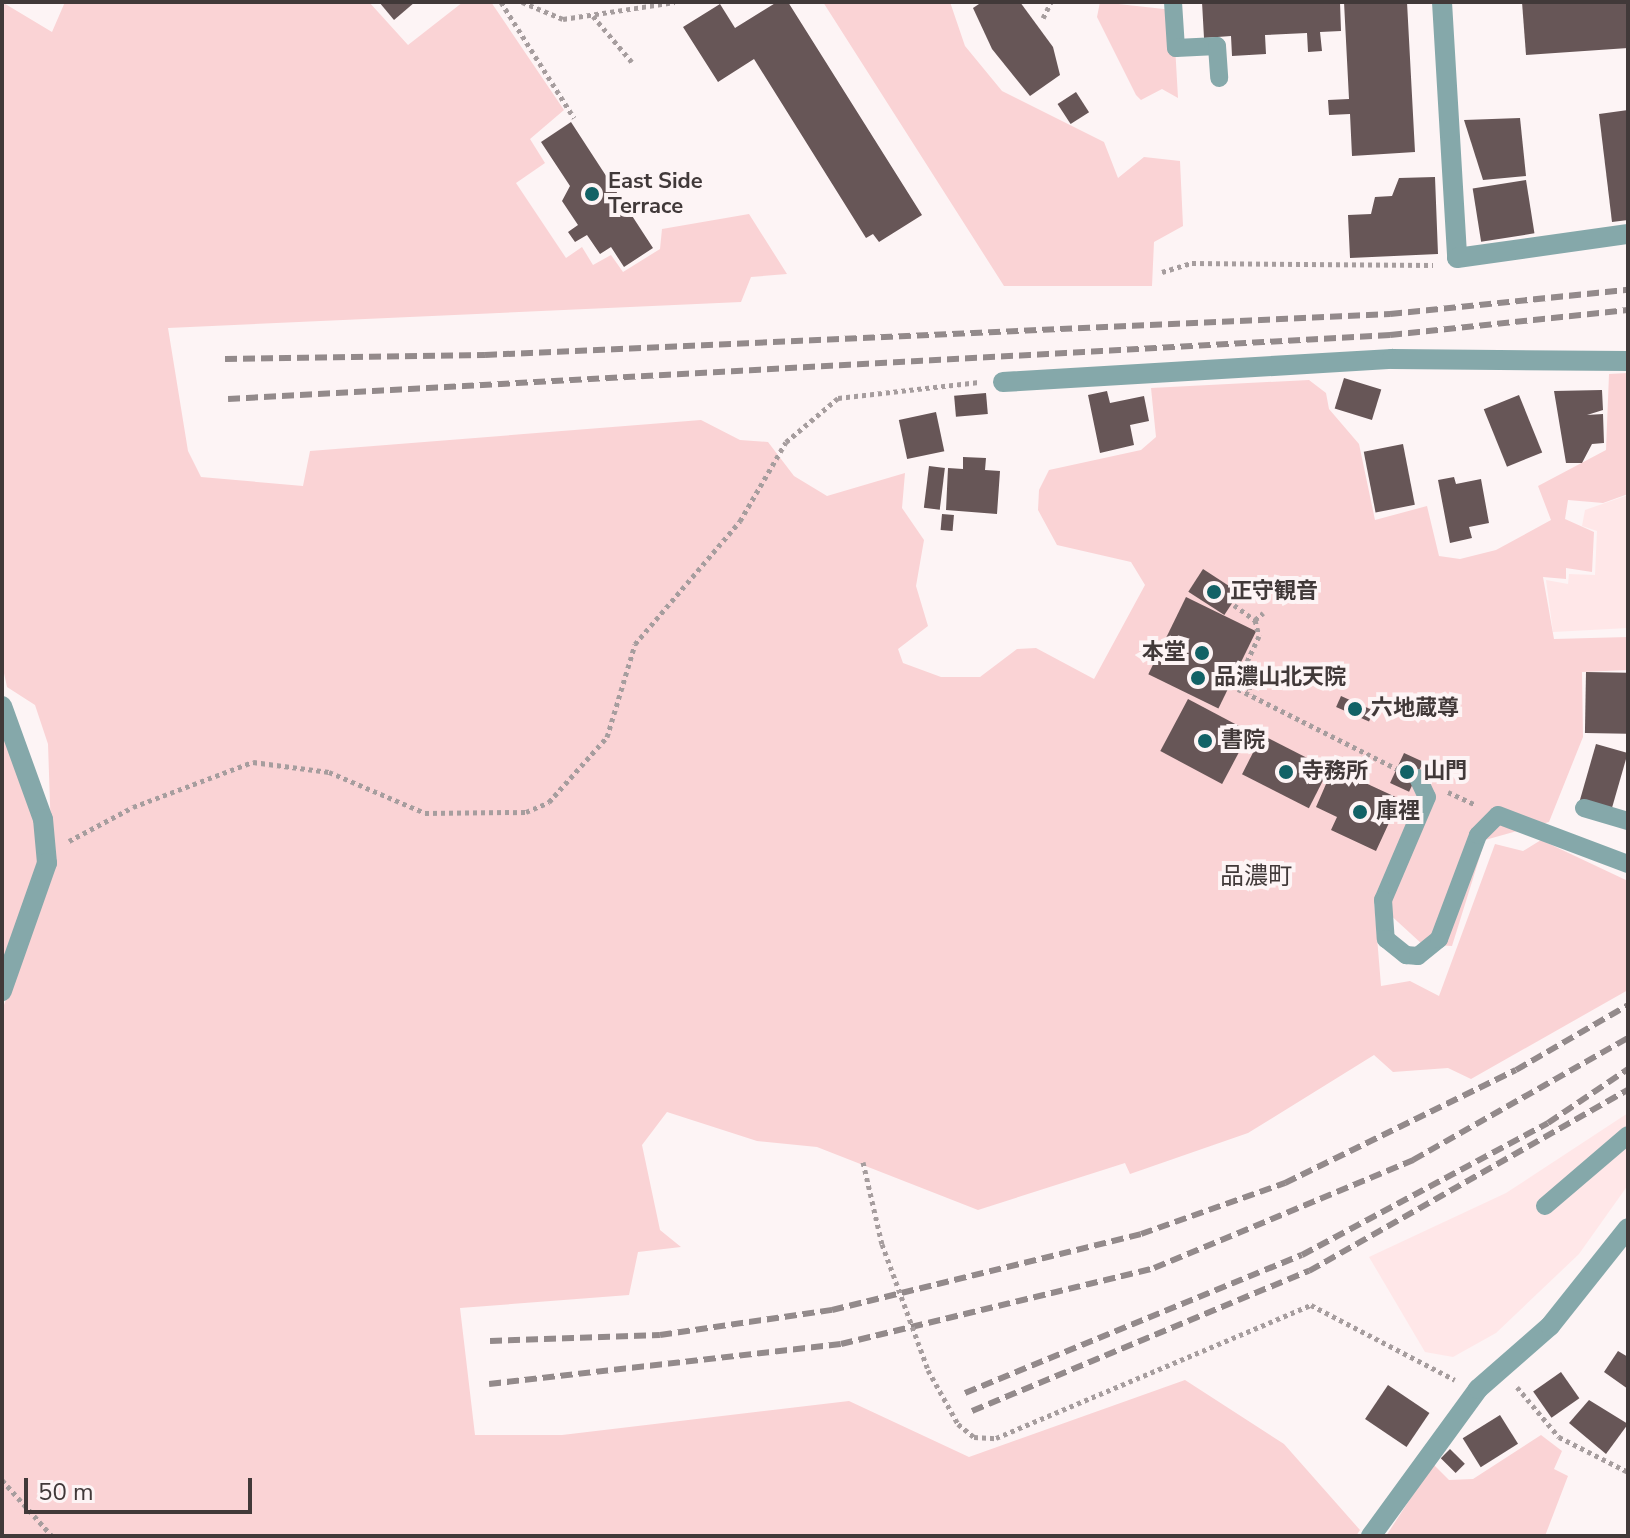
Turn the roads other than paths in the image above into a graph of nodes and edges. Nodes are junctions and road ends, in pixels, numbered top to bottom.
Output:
1 (1173, 2) edge
2 (1442, 2) edge
3 (1219, 78) dead end
4 (1628, 234) edge
5 (1628, 361) edge
6 (1003, 382) road end
7 (2, 706) edge
8 (1418, 778) dead end
9 (1584, 808) dead end
10 (1628, 821) edge
11 (1628, 864) edge
12 (2, 991) edge
13 (1628, 1135) edge
14 (1545, 1206) dead end
15 (1628, 1228) edge
16 (1371, 1536) edge

1 - 3 lane
2 - 4 street
5 - 6 street
7 - 12 street
8 - 11 lane
9 - 10 lane
13 - 14 lane
15 - 16 street

